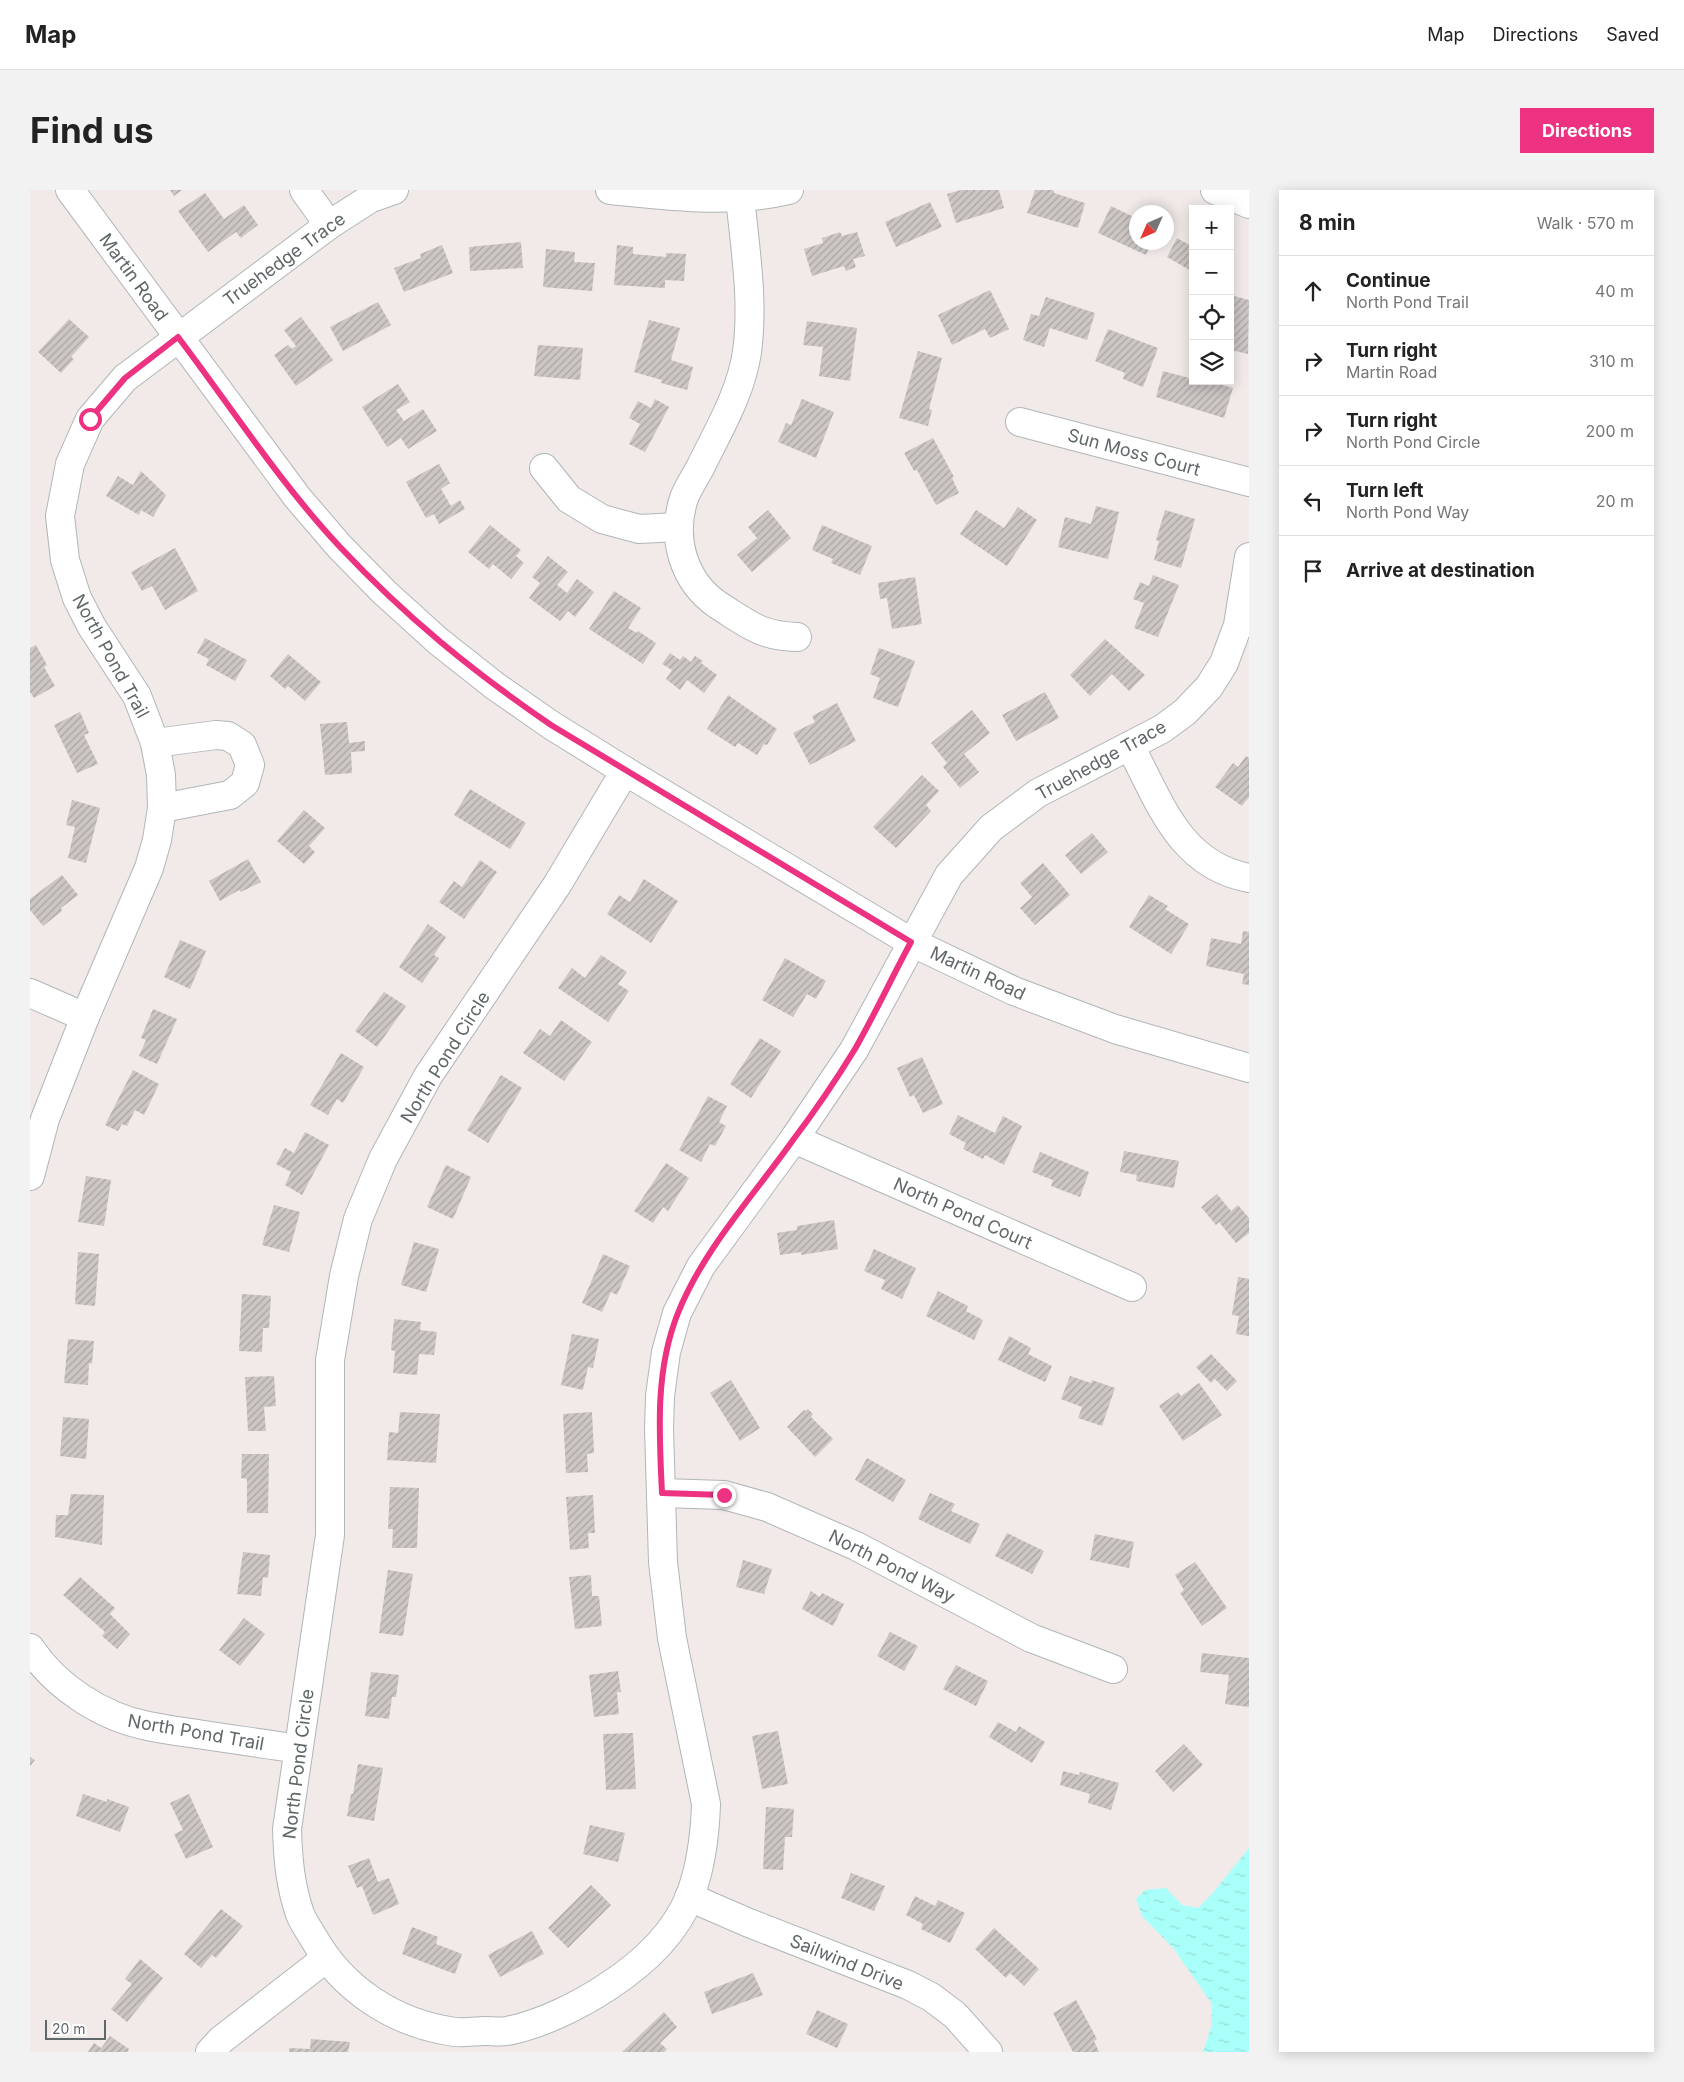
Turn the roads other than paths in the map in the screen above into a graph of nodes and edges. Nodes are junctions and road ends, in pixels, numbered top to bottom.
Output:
1 (70, 190) edge
2 (304, 190) edge
3 (394, 190) edge
4 (610, 190) edge
5 (789, 190) edge
6 (1215, 190) edge
7 (740, 198) junction
8 (1249, 204) edge
9 (329, 225) junction
10 (178, 337) junction
11 (1020, 422) dead end
12 (544, 468) dead end
13 (1249, 482) edge
14 (678, 527) junction
15 (1249, 557) edge
16 (797, 636) dead end
17 (155, 744) junction
18 (1130, 746) junction
19 (625, 771) junction
20 (162, 808) junction
21 (1249, 878) edge
22 (911, 942) junction
23 (30, 993) edge
24 (85, 1017) junction
25 (1249, 1068) edge
26 (794, 1139) junction
27 (30, 1176) edge
28 (1132, 1287) dead end
29 (662, 1493) junction
30 (30, 1648) edge
31 (1113, 1670) dead end
32 (298, 1749) junction
33 (690, 1897) junction
34 (325, 1959) junction
35 (210, 2052) edge
36 (988, 2052) edge

1 - 10 street, Martin Road
2 - 9 street
3 - 9 street, Truehedge Trace
4 - 7 street
5 - 7 street
6 - 8 street
7 - 14 street
9 - 10 street, Truehedge Trace
10 - 17 street, North Pond Trail
10 - 19 street, Martin Road
11 - 13 street, Sun Moss Court
12 - 14 street
14 - 16 street
15 - 18 street, Truehedge Trace
17 - 20 street, North Pond Trail
17 - 20 street
18 - 21 street
18 - 22 street, Truehedge Trace
19 - 22 street, Martin Road
19 - 32 street, North Pond Circle
20 - 24 street, North Pond Trail
22 - 25 street, Martin Road
22 - 26 street, North Pond Circle
23 - 24 street
24 - 27 street, North Pond Trail
26 - 28 street, North Pond Court
26 - 29 street, North Pond Circle
29 - 31 street, North Pond Way
29 - 33 street, North Pond Circle
30 - 32 street, North Pond Trail
32 - 34 street, North Pond Circle
33 - 34 street, North Pond Circle
33 - 36 street, Sailwind Drive
34 - 35 street

